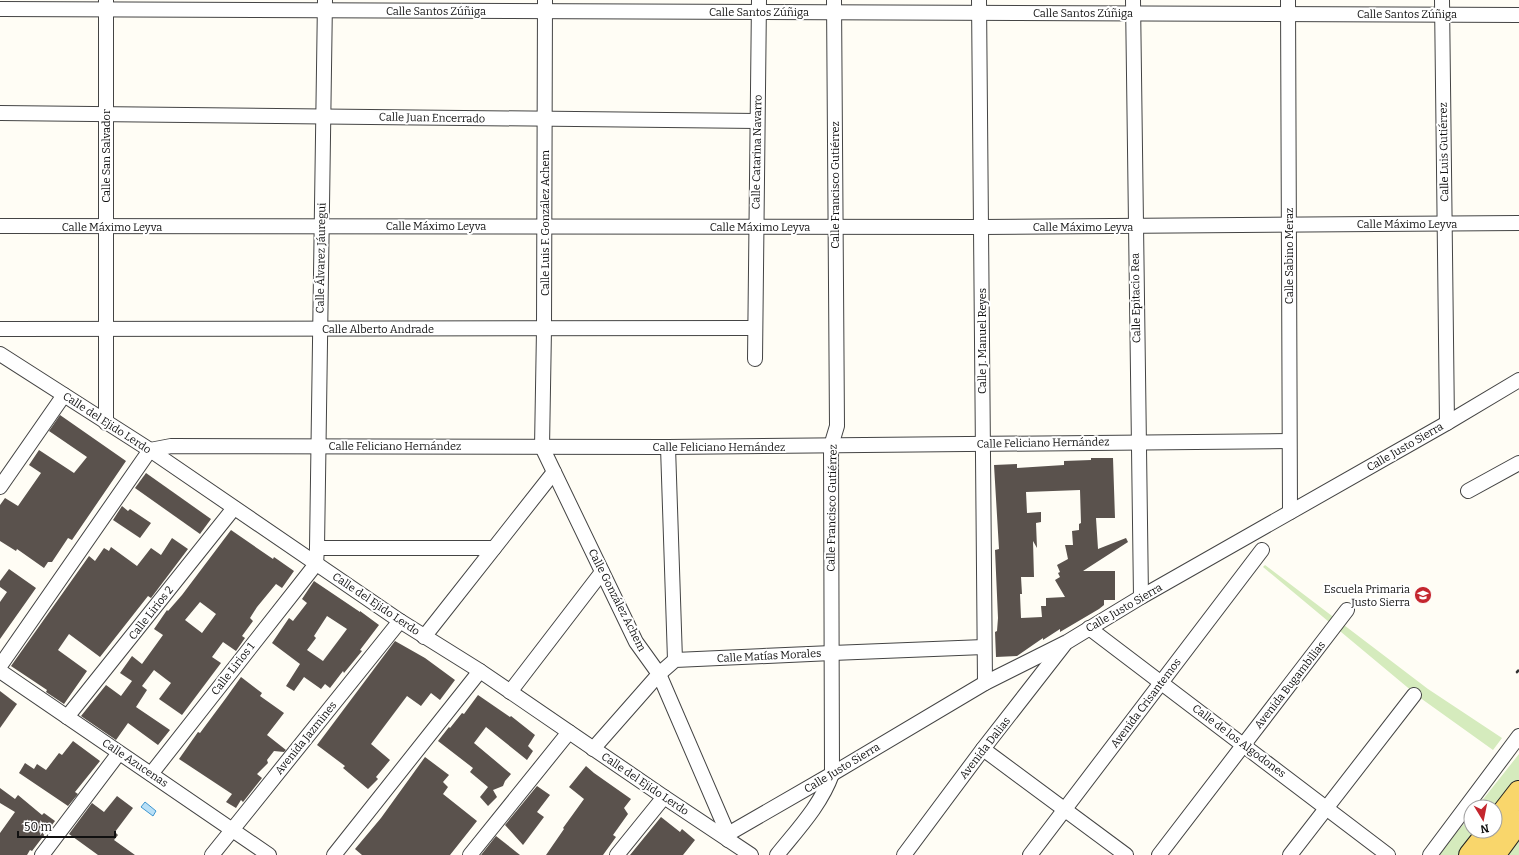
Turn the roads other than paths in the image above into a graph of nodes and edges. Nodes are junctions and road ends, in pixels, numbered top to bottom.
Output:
1 (1442, 0) edge
2 (106, 4) edge
3 (325, 5) edge
4 (545, 6) edge
5 (759, 6) edge
6 (834, 6) edge
7 (979, 6) edge
8 (1133, 7) edge
9 (1288, 7) edge
10 (0, 9) edge
11 (1442, 14) junction
12 (1519, 15) edge
13 (0, 113) edge
14 (106, 114) junction
15 (323, 116) junction
16 (545, 119) junction
17 (757, 121) junction
18 (1519, 223) edge
19 (1445, 224) junction
20 (1289, 225) junction
21 (0, 226) edge
22 (322, 226) junction
23 (545, 226) junction
24 (1136, 226) junction
25 (106, 227) junction
26 (756, 227) junction
27 (835, 227) junction
28 (981, 227) junction
29 (755, 328) junction
30 (0, 329) edge
31 (106, 329) junction
32 (320, 329) junction
33 (544, 329) junction
34 (0, 354) edge
35 (755, 359) dead end
36 (1519, 380) edge
37 (64, 395) junction
38 (106, 422) junction
39 (1447, 423) junction
40 (1289, 441) junction
41 (1138, 442) junction
42 (983, 444) junction
43 (319, 446) junction
44 (831, 446) junction
45 (542, 447) junction
46 (668, 448) junction
47 (150, 450) junction
48 (1519, 463) edge
49 (554, 472) junction
50 (0, 487) edge
51 (1468, 491) dead end
52 (234, 508) junction
53 (1290, 512) junction
54 (317, 548) junction
55 (494, 548) junction
56 (1262, 550) dead end
57 (316, 564) junction
58 (602, 572) junction
59 (1141, 597) junction
60 (1347, 610) dead end
61 (400, 621) junction
62 (1088, 628) junction
63 (424, 636) junction
64 (1067, 642) junction
65 (984, 647) junction
66 (832, 652) junction
67 (675, 660) junction
68 (0, 666) edge
69 (0, 671) edge
70 (480, 671) junction
71 (659, 674) junction
72 (1161, 682) junction
73 (985, 683) junction
74 (510, 692) junction
75 (1414, 695) dead end
76 (67, 717) junction
77 (569, 732) junction
78 (1519, 736) edge
79 (1244, 745) junction
80 (593, 749) junction
81 (983, 749) junction
82 (119, 753) junction
83 (151, 774) junction
84 (832, 774) junction
85 (1519, 792) edge
86 (664, 797) junction
87 (1327, 808) junction
88 (1064, 809) junction
89 (1503, 813) edge
90 (1519, 821) edge
91 (232, 830) junction
92 (728, 837) junction
93 (1483, 839) edge
94 (42, 855) edge
95 (212, 855) edge
96 (269, 855) edge
97 (334, 855) edge
98 (470, 855) edge
99 (617, 855) edge
100 (751, 855) edge
101 (777, 855) edge
102 (904, 855) edge
103 (1030, 855) edge
104 (1126, 855) edge
105 (1159, 855) edge
106 (1290, 855) edge
107 (1388, 855) edge
108 (1430, 855) edge
109 (1470, 855) edge
110 (1494, 855) edge

1 - 11 street, Calle Luis Gutiérrez
2 - 3 street, Calle Santos Zúñiga
2 - 10 street, Calle Santos Zúñiga
2 - 14 street, Calle San Salvador
3 - 4 street, Calle Santos Zúñiga
3 - 15 street, Calle Álvarez Jáuregui
4 - 5 street, Calle Santos Zúñiga
4 - 16 street, Calle Luis F. González Achem
5 - 6 street, Calle Santos Zúñiga
5 - 17 street, Calle Catarina Navarro
6 - 7 street, Calle Santos Zúñiga
6 - 27 street, Calle Francisco Gutiérrez
7 - 8 street, Calle Santos Zúñiga
7 - 28 street, Calle J. Manuel Reyes
8 - 9 street, Calle Santos Zúñiga
8 - 24 street, Calle Epitacio Rea
9 - 11 street, Calle Santos Zúñiga
9 - 20 street, Calle Sabino Meraz
11 - 12 street, Calle Santos Zúñiga
11 - 19 street, Calle Luis Gutiérrez
13 - 14 street, Calle Juan Encerrado
14 - 15 street, Calle Juan Encerrado
14 - 25 street, Calle San Salvador
15 - 16 street, Calle Juan Encerrado
15 - 22 street, Calle Álvarez Jáuregui
16 - 17 street, Calle Juan Encerrado
16 - 23 street, Calle Luis F. González Achem
17 - 26 street, Calle Catarina Navarro
18 - 19 street, Calle Máximo Leyva
19 - 20 street, Calle Máximo Leyva
19 - 39 street, Calle Luis Gutiérrez
20 - 24 street, Calle Máximo Leyva
20 - 40 street, Calle Sabino Meraz
21 - 25 street, Calle Máximo Leyva
22 - 23 street, Calle Máximo Leyva
22 - 25 street, Calle Máximo Leyva
22 - 32 street, Calle Álvarez Jáuregui
23 - 26 street, Calle Máximo Leyva
23 - 33 street, Calle Luis F. González Achem
24 - 28 street, Calle Máximo Leyva
24 - 41 street, Calle Epitacio Rea
25 - 31 street, Calle San Salvador
26 - 27 street, Calle Máximo Leyva
26 - 29 street, Calle Catarina Navarro
27 - 28 street, Calle Máximo Leyva
27 - 44 street, Calle Francisco Gutiérrez
28 - 42 street, Calle J. Manuel Reyes
29 - 33 street, Calle Alberto Andrade
29 - 35 street, Calle Catarina Navarro
30 - 31 street, Calle Alberto Andrade
31 - 32 street, Calle Alberto Andrade
31 - 38 street, Calle San Salvador
32 - 33 street, Calle Alberto Andrade
32 - 43 street, Calle Álvarez Jáuregui
33 - 45 street, Calle Luis F. González Achem
34 - 37 street, Calle del Ejido Lerdo
36 - 39 street, Calle Justo Sierra
37 - 38 street, Calle del Ejido Lerdo
37 - 50 street
38 - 47 street, Calle del Ejido Lerdo
39 - 53 street, Calle Justo Sierra
40 - 41 street, Calle Feliciano Hernández
40 - 53 street, Calle Sabino Meraz
41 - 42 street, Calle Feliciano Hernández
41 - 59 street, Calle Epitacio Rea
42 - 44 street, Calle Feliciano Hernández
42 - 65 street, Calle J. Manuel Reyes
43 - 45 street, Calle Feliciano Hernández
43 - 47 street, Calle Feliciano Hernández
43 - 54 street, Calle Álvarez Jáuregui
44 - 46 street, Calle Feliciano Hernández
44 - 66 street, Calle Francisco Gutiérrez
45 - 46 street, Calle Feliciano Hernández
45 - 49 street, Calle González Achem
46 - 67 street
47 - 52 street, Calle del Ejido Lerdo
47 - 68 street
48 - 51 street
49 - 55 street
49 - 58 street, Calle González Achem
52 - 57 street, Calle del Ejido Lerdo
52 - 76 street, Calle Lirios 2
53 - 59 street, Calle Justo Sierra
54 - 55 street
54 - 57 street, Calle Álvarez Jáuregui
55 - 63 street
56 - 72 street, Avenida Crisantemos
57 - 61 street, Calle del Ejido Lerdo
57 - 83 street, Calle Lirios 1
58 - 71 street, Calle González Achem
58 - 74 street
59 - 62 street, Calle Justo Sierra
60 - 79 street, Avenida Bugambilias
61 - 63 street, Calle del Ejido Lerdo
61 - 91 street, Avenida Jazmines
62 - 64 street, Calle Justo Sierra
62 - 72 street, Calle de los Algodones
63 - 70 street, Calle del Ejido Lerdo
64 - 73 street, Calle Justo Sierra
64 - 81 street, Avenida Dalias
65 - 66 street, Calle Matías Morales
65 - 73 street, Calle J. Manuel Reyes
66 - 67 street, Calle Matías Morales
66 - 84 street, Calle Francisco Gutiérrez
67 - 71 street
69 - 76 street, Calle Azucenas
70 - 74 street, Calle del Ejido Lerdo
70 - 97 street
71 - 80 street
71 - 92 street, Calle González Achem
72 - 79 street, Calle de los Algodones
72 - 88 street, Avenida Crisantemos
73 - 84 street, Calle Justo Sierra
74 - 77 street, Calle del Ejido Lerdo
75 - 87 street
76 - 82 street, Calle Azucenas
77 - 80 street, Calle del Ejido Lerdo
77 - 98 street
78 - 108 street
79 - 87 street, Calle de los Algodones
79 - 105 street, Avenida Bugambilias
80 - 86 street, Calle del Ejido Lerdo
81 - 88 street
81 - 102 street, Avenida Dalias
82 - 83 street, Calle Azucenas
82 - 94 street
83 - 91 street, Calle Azucenas
84 - 92 street, Calle Justo Sierra
84 - 101 street, Calle Francisco Gutiérrez
85 - 89 main road
86 - 92 street, Calle del Ejido Lerdo
86 - 99 street
87 - 106 street
87 - 107 street, Calle de los Algodones
88 - 103 street, Avenida Crisantemos
88 - 104 street
90 - 110 main road
91 - 95 street, Avenida Jazmines
91 - 96 street, Calle Azucenas
92 - 100 street, Calle del Ejido Lerdo
93 - 109 main road

